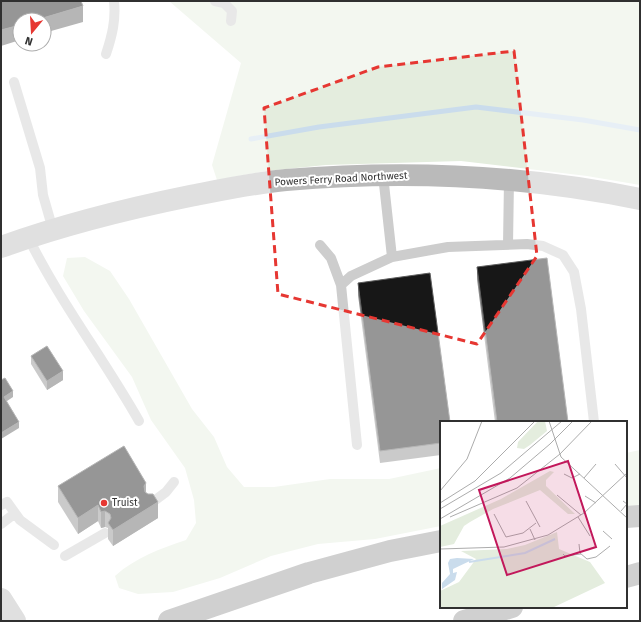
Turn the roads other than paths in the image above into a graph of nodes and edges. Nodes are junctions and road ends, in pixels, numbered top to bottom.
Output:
1 (114, 1) edge
2 (215, 1) edge
3 (231, 21) dead end
4 (106, 54) dead end
5 (14, 82) dead end
6 (383, 175) junction
7 (509, 180) junction
8 (640, 199) edge
9 (53, 230) junction
10 (28, 238) junction
11 (320, 244) dead end
12 (508, 245) junction
13 (1, 247) edge
14 (392, 257) junction
15 (341, 285) junction
16 (139, 421) dead end
17 (594, 421) edge
18 (357, 445) dead end
19 (174, 482) dead end
20 (4, 504) edge
21 (150, 504) edge
22 (14, 514) junction
23 (640, 516) edge
24 (627, 517) edge
25 (1, 524) edge
26 (105, 533) dead end
27 (440, 541) edge
28 (54, 545) dead end
29 (65, 556) dead end
30 (640, 573) edge
31 (627, 576) edge
32 (1, 599) edge
33 (509, 608) edge
34 (15, 621) edge
35 (169, 621) edge
36 (464, 621) edge

1 - 4 lane
2 - 3 lane
5 - 9 lane
6 - 7 main road, Powers Ferry Road Northwest
6 - 9 main road, Powers Ferry Road Northwest
6 - 14 lane
7 - 8 main road, Powers Ferry Road Northwest
7 - 12 lane
9 - 10 main road, Powers Ferry Road Northwest
10 - 13 main road, Powers Ferry Road Northwest
10 - 16 lane
11 - 15 lane
12 - 14 lane
12 - 17 lane
14 - 15 lane
15 - 18 lane
19 - 21 lane
20 - 22 lane
22 - 25 lane
22 - 28 lane
23 - 24 highway
26 - 29 lane
27 - 35 highway
30 - 31 highway
32 - 34 main road
33 - 36 highway

